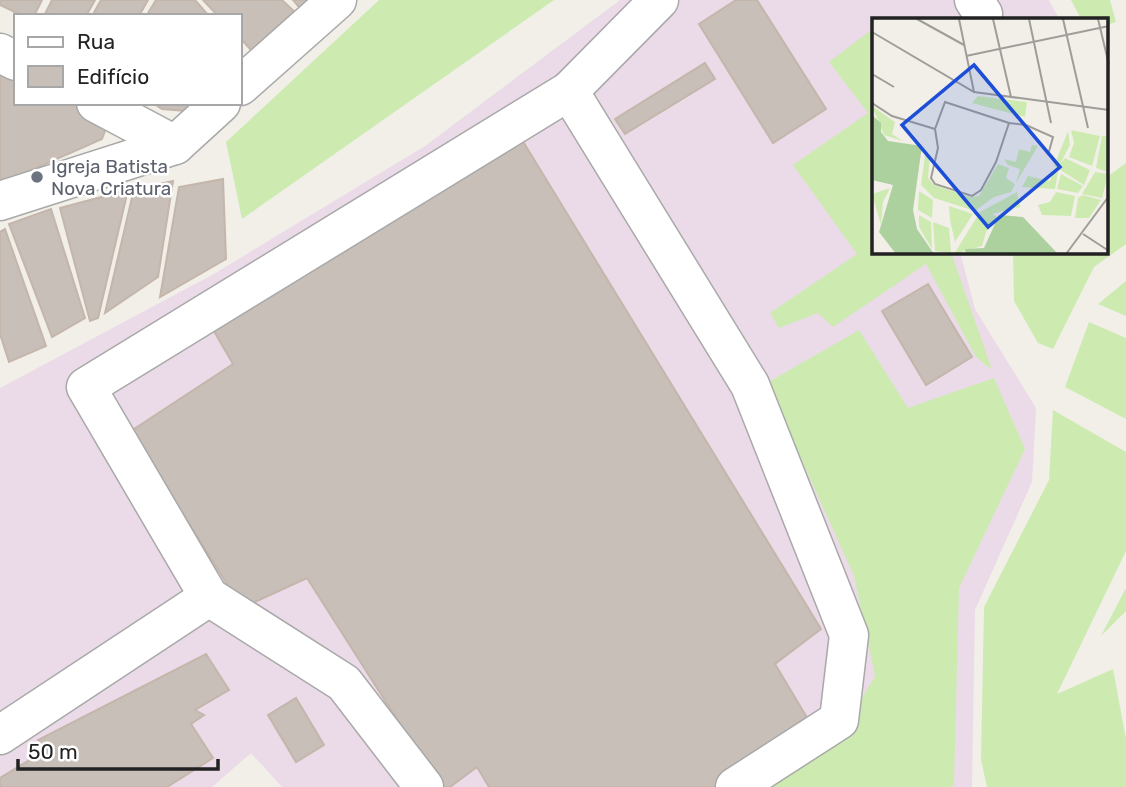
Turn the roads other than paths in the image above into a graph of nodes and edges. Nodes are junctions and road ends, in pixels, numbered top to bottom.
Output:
1 (337, 0) edge
2 (659, 0) edge
3 (242, 84) edge
4 (569, 91) junction
5 (100, 105) edge
6 (219, 105) edge
7 (174, 145) junction
8 (0, 201) edge
9 (209, 597) junction
10 (0, 735) edge
11 (424, 787) edge
12 (735, 787) edge

1 - 3 street
2 - 4 street
4 - 9 street
4 - 12 street
5 - 7 street
6 - 7 street
7 - 8 street
9 - 10 street
9 - 11 street

